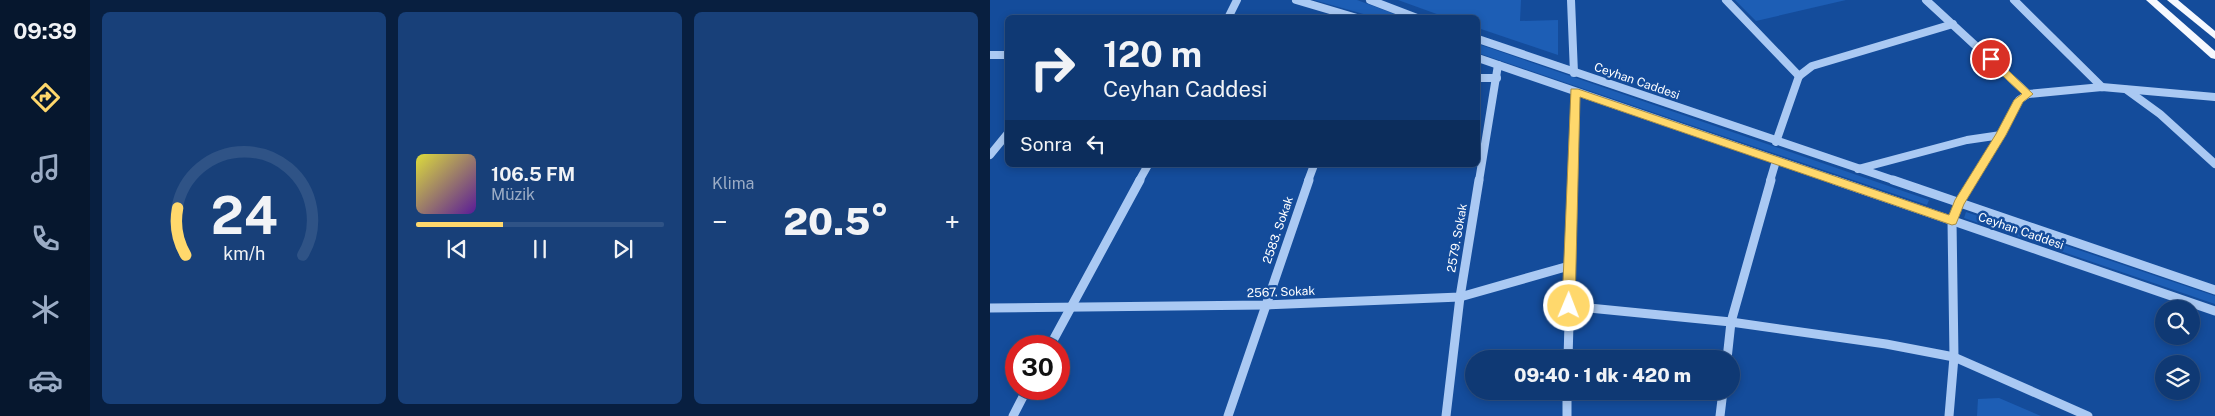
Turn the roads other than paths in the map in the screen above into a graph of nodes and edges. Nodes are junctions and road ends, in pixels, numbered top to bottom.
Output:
1 (1237, 0) edge
2 (1296, 0) edge
3 (1370, 0) edge
4 (1571, 0) edge
5 (1726, 0) edge
6 (1926, 0) edge
7 (2014, 0) edge
8 (2150, 0) edge
9 (2172, 0) edge
10 (1230, 15) edge
11 (1347, 15) edge
12 (1409, 15) edge
13 (1953, 24) junction
14 (2215, 36) edge
15 (1480, 40) edge
16 (1005, 54) edge
17 (990, 55) edge
18 (2215, 56) edge
19 (1480, 59) edge
20 (1498, 65) junction
21 (1574, 73) junction
22 (1799, 76) junction
23 (1480, 78) edge
24 (1497, 78) junction
25 (2102, 87) junction
26 (2126, 89) junction
27 (1575, 92) junction
28 (2028, 94) junction
29 (2215, 97) edge
30 (2001, 135) junction
31 (1005, 137) edge
32 (1776, 142) junction
33 (990, 155) edge
34 (1776, 160) junction
35 (2215, 164) edge
36 (1147, 167) edge
37 (1313, 167) edge
38 (1857, 169) junction
39 (1959, 203) junction
40 (1952, 221) junction
41 (1569, 266) junction
42 (2215, 290) edge
43 (1460, 297) junction
44 (1265, 305) junction
45 (1569, 306) junction
46 (990, 308) edge
47 (1070, 308) junction
48 (2215, 311) edge
49 (1731, 322) junction
50 (1056, 335) edge
51 (1568, 350) edge
52 (1727, 350) edge
53 (1954, 357) junction
54 (1021, 400) edge
55 (1567, 400) edge
56 (1722, 400) edge
57 (1013, 416) edge
58 (1228, 416) edge
59 (1446, 416) edge
60 (1567, 416) edge
61 (1720, 416) edge
62 (1949, 416) edge
63 (2088, 416) edge

1 - 10 street
2 - 11 street
3 - 12 street
4 - 21 street
5 - 22 street
6 - 13 street
7 - 25 street
8 - 18 main road
9 - 14 main road
13 - 22 street
13 - 28 street
15 - 21 street, Ceyhan Caddesi
16 - 17 street
19 - 20 street, Ceyhan Caddesi
20 - 24 street, 2579. Sokak
20 - 27 street, Ceyhan Caddesi
21 - 32 street, Ceyhan Caddesi
22 - 32 street
23 - 24 street
24 - 43 street, 2579. Sokak
25 - 26 street
25 - 28 street
26 - 29 street
26 - 35 street
27 - 34 street, Ceyhan Caddesi
27 - 41 street
28 - 30 street
30 - 38 street
30 - 39 street
31 - 33 street
32 - 38 street, Ceyhan Caddesi
34 - 40 street, Ceyhan Caddesi
34 - 49 street
36 - 47 street
37 - 44 street, 2583. Sokak
38 - 39 street, Ceyhan Caddesi
39 - 40 street
39 - 42 street, Ceyhan Caddesi
40 - 48 street, Ceyhan Caddesi
40 - 53 street
41 - 43 street, 2567. Sokak
41 - 45 street
43 - 44 street, 2567. Sokak
43 - 59 street, 2579. Sokak
44 - 47 street, 2567. Sokak
44 - 58 street, 2583. Sokak
45 - 49 street
45 - 51 street
46 - 47 street, 2567. Sokak
47 - 50 street
49 - 52 street
49 - 53 street
53 - 62 street
53 - 63 street
54 - 57 street
55 - 60 street
56 - 61 street

